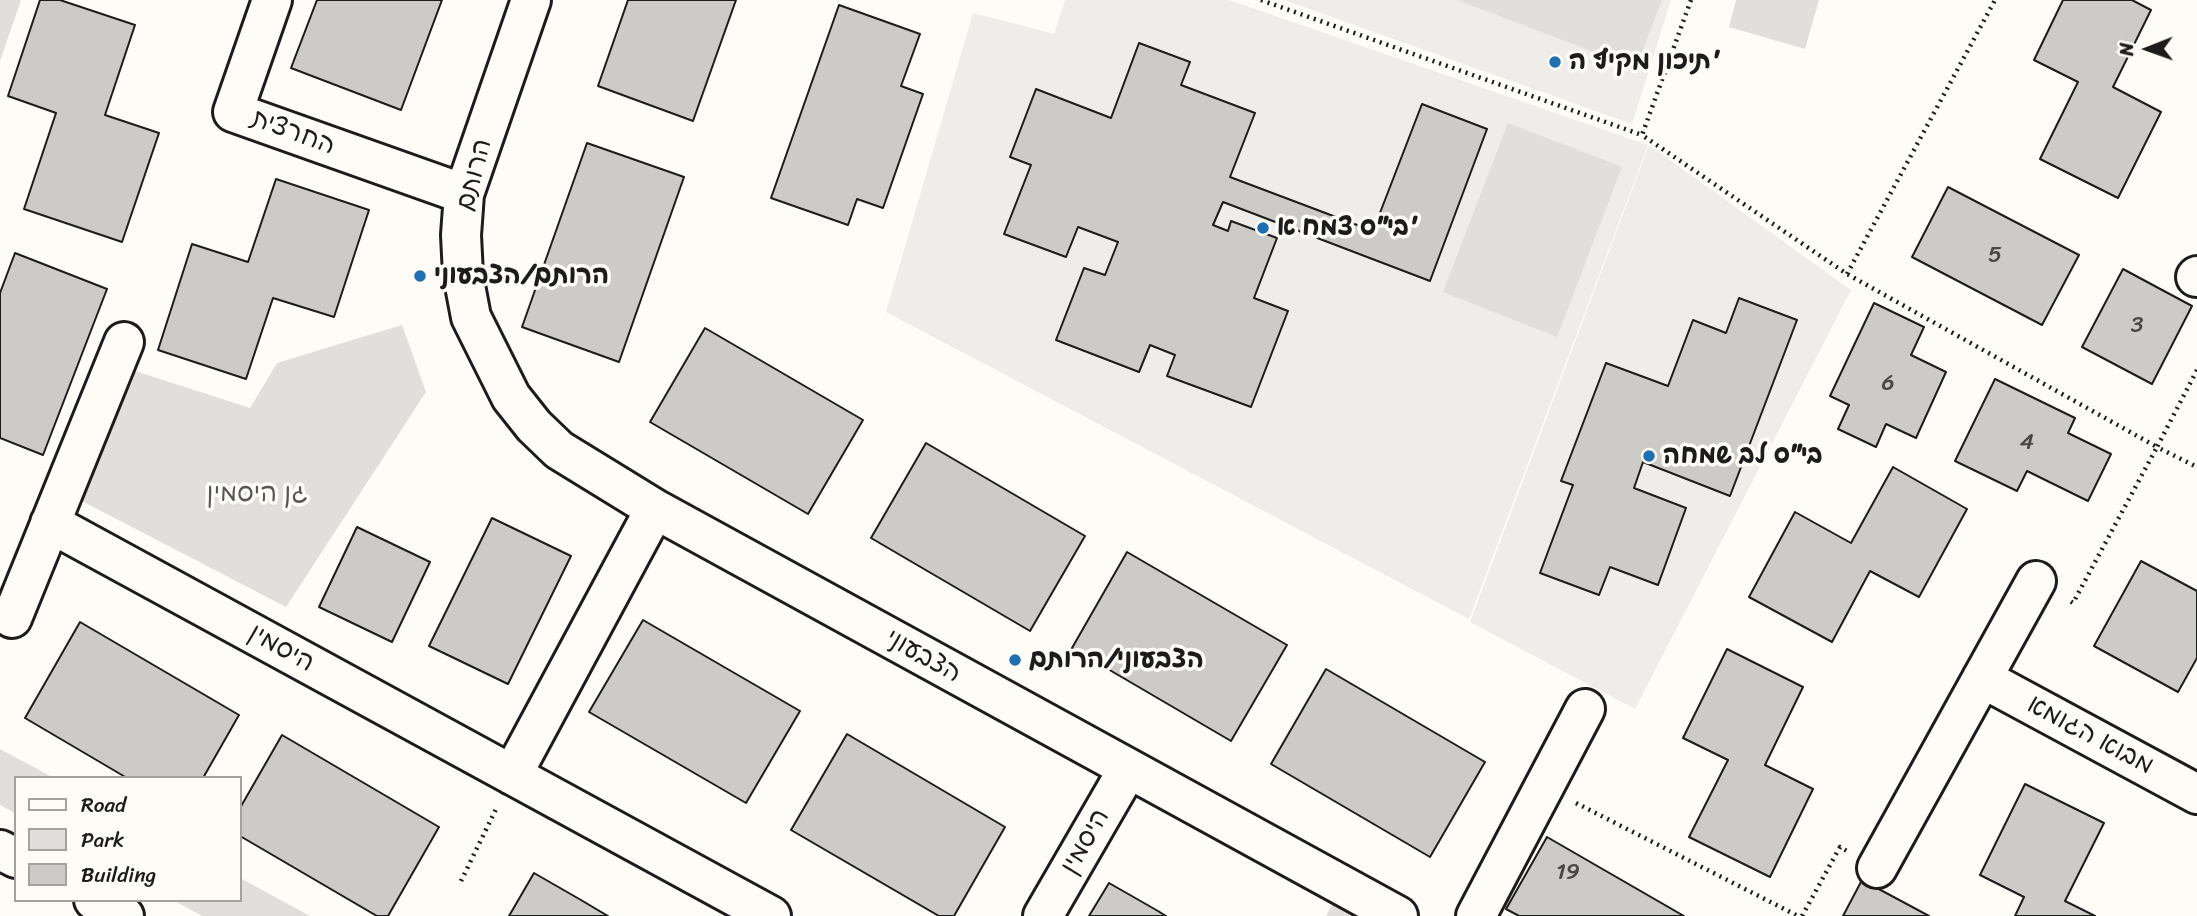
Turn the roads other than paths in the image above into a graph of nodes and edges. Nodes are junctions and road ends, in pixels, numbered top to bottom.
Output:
1 (272, 0) edge
2 (531, 0) edge
3 (464, 194) junction
4 (124, 342) dead end
5 (486, 353) joint
6 (655, 509) junction
7 (50, 523) junction
8 (2036, 581) road end
9 (12, 618) dead end
10 (1982, 677) junction
11 (1585, 709) dead end
12 (1128, 769) junction
13 (512, 775) junction
14 (2197, 794) edge
15 (1877, 868) road end
16 (98, 902) edge
17 (124, 916) edge
18 (771, 916) edge
19 (1043, 916) edge
20 (1398, 916) edge
21 (1476, 916) edge

1 - 3 street, החרצית
2 - 3 street, הרותם
3 - 5 street, הרותם
4 - 7 street
5 - 6 street, הצבעוני
6 - 12 street, הצבעוני
6 - 13 street
7 - 9 street
7 - 13 street, היסמין
8 - 10 street
10 - 14 street, מבוא הגומא
10 - 15 street
11 - 21 street
12 - 19 street, היסמין
12 - 20 street, הצבעוני
13 - 18 street, היסמין
16 - 17 street

